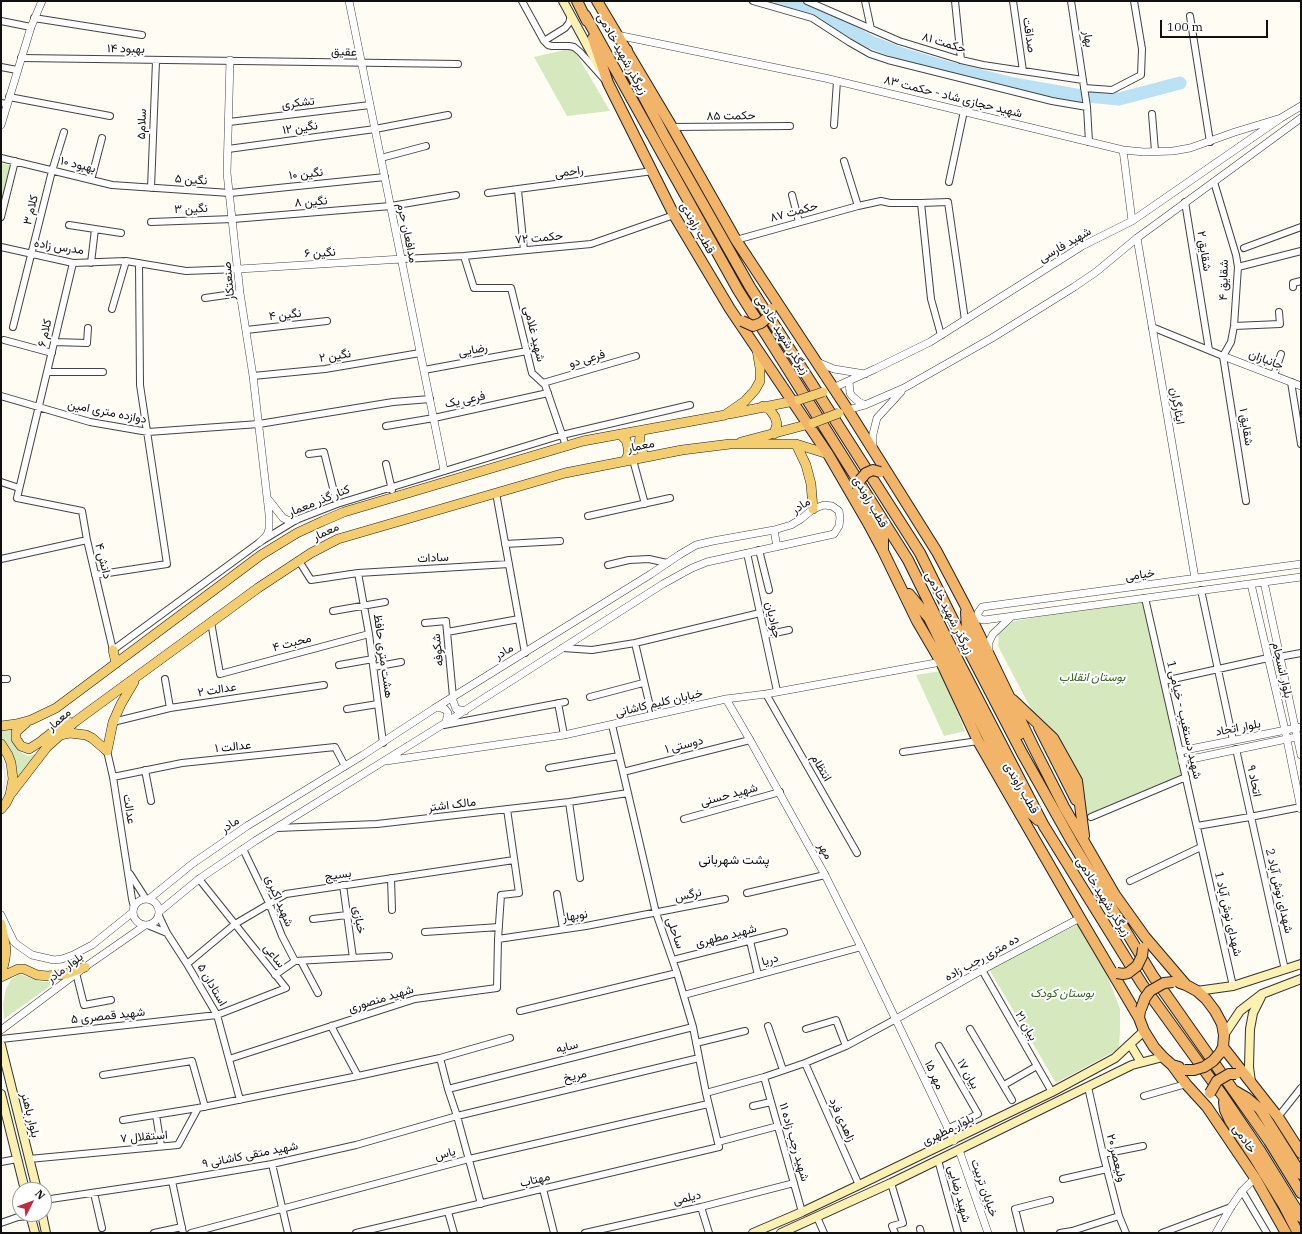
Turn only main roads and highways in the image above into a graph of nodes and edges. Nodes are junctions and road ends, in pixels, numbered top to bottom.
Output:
1 (563, 1) edge
2 (577, 1) edge
3 (596, 1) edge
4 (585, 15) junction
5 (627, 50) junction
6 (608, 83) junction
7 (736, 240) junction
8 (730, 309) junction
9 (757, 350) junction
10 (828, 390) junction
11 (796, 400) junction
12 (762, 406) junction
13 (843, 412) junction
14 (725, 415) junction
15 (810, 424) junction
16 (641, 431) junction
17 (774, 434) junction
18 (621, 435) junction
19 (730, 444) junction
20 (796, 444) junction
21 (828, 454) junction
22 (646, 457) junction
23 (629, 460) junction
24 (894, 483) junction
25 (812, 509) road end
26 (883, 551) junction
27 (899, 584) junction
28 (965, 605) junction
29 (113, 650) road end
30 (116, 663) junction
31 (139, 675) junction
32 (1009, 696) junction
33 (31, 720) junction
34 (76, 721) junction
35 (1, 726) edge
36 (59, 735) junction
37 (1, 744) edge
38 (10, 795) junction
39 (1052, 807) junction
40 (1, 809) edge
41 (1044, 826) junction
42 (1084, 840) junction
43 (1, 924) edge
44 (1144, 943) junction
45 (1301, 964) edge
46 (85, 967) road end
47 (1114, 972) junction
48 (1, 976) edge
49 (1301, 979) edge
50 (1186, 985) junction
51 (1197, 991) junction
52 (1262, 994) junction
53 (1140, 1014) junction
54 (1144, 1031) junction
55 (1224, 1035) junction
56 (1130, 1044) junction
57 (1, 1045) edge
58 (1221, 1050) junction
59 (1162, 1057) junction
60 (1141, 1062) junction
61 (1172, 1065) junction
62 (1249, 1079) junction
63 (1232, 1089) junction
64 (1, 1094) edge
65 (1223, 1096) junction
66 (1206, 1107) junction
67 (1301, 1153) edge
68 (1301, 1174) edge
69 (23, 1182) edge
70 (35, 1182) edge
71 (1301, 1193) edge
72 (1301, 1217) edge
73 (33, 1222) edge
74 (44, 1222) edge
75 (35, 1233) edge
76 (46, 1233) edge
77 (753, 1233) edge
78 (781, 1233) edge
79 (1286, 1233) edge
80 (1298, 1233) edge

1 - 6 main road
2 - 4 highway, قطب راوندی
3 - 5 highway
4 - 6 highway, قطب راوندی
4 - 41 highway, زیرگذر شهید خادمی
5 - 7 highway
5 - 39 highway, زیرگذر شهید خادمی
6 - 8 highway, قطب راوندی
7 - 8 highway, bridge
7 - 10 highway
8 - 9 highway, قطب راوندی
9 - 11 highway, قطب راوندی
9 - 14 main road, معمار
10 - 11 main road, معمار, bridge
10 - 13 highway
11 - 12 main road, معمار
11 - 15 highway, قطب راوندی
12 - 14 main road, معمار
12 - 17 main road
13 - 15 main road, معمار, bridge
13 - 24 highway
14 - 16 main road, معمار
15 - 17 main road, معمار
15 - 21 highway, قطب راوندی
16 - 18 main road, معمار
16 - 22 main road
17 - 19 main road, معمار
18 - 23 main road
18 - 30 main road, معمار
19 - 20 main road, معمار
19 - 22 main road, معمار
20 - 21 main road, معمار
20 - 25 main road
21 - 26 highway, قطب راوندی
22 - 23 main road, معمار
23 - 31 main road, معمار
24 - 26 highway, bridge
24 - 28 highway
26 - 27 highway, قطب راوندی
27 - 41 highway
27 - 47 highway, قطب راوندی
28 - 32 highway
28 - 39 highway
29 - 30 main road
30 - 33 main road, معمار
31 - 34 main road, معمار
31 - 36 main road
32 - 42 highway
32 - 42 highway
33 - 34 main road
33 - 35 main road, معمار
34 - 36 main road, معمار
36 - 38 main road, معمار
37 - 38 main road
38 - 40 main road, معمار
39 - 63 highway, زیرگذر شهید خادمی
41 - 65 highway, زیرگذر شهید خادمی
42 - 44 highway
43 - 48 main road
44 - 47 highway, bridge
44 - 50 highway
45 - 51 main road
46 - 48 main road
47 - 53 highway, قطب راوندی
49 - 52 main road
50 - 51 highway
50 - 53 highway, bridge
51 - 55 highway
52 - 55 main road
52 - 62 main road
53 - 54 highway
54 - 56 main road, بلوار مطهری
54 - 59 highway
55 - 58 highway
56 - 60 main road
56 - 77 main road, بلوار مطهری
57 - 70 main road, بلوار باهنر
58 - 61 highway, bridge
58 - 62 highway
59 - 60 main road, بلوار مطهری
59 - 61 highway
60 - 78 main road, بلوار مطهری
61 - 66 highway, خادمی
62 - 66 highway, bridge
62 - 67 highway
63 - 68 highway
63 - 71 highway, زیرگذر شهید خادمی
64 - 69 main road, بلوار باهنر
65 - 72 highway, زیرگذر شهید خادمی
65 - 80 highway
66 - 79 highway, خادمی
73 - 75 main road
74 - 76 main road

